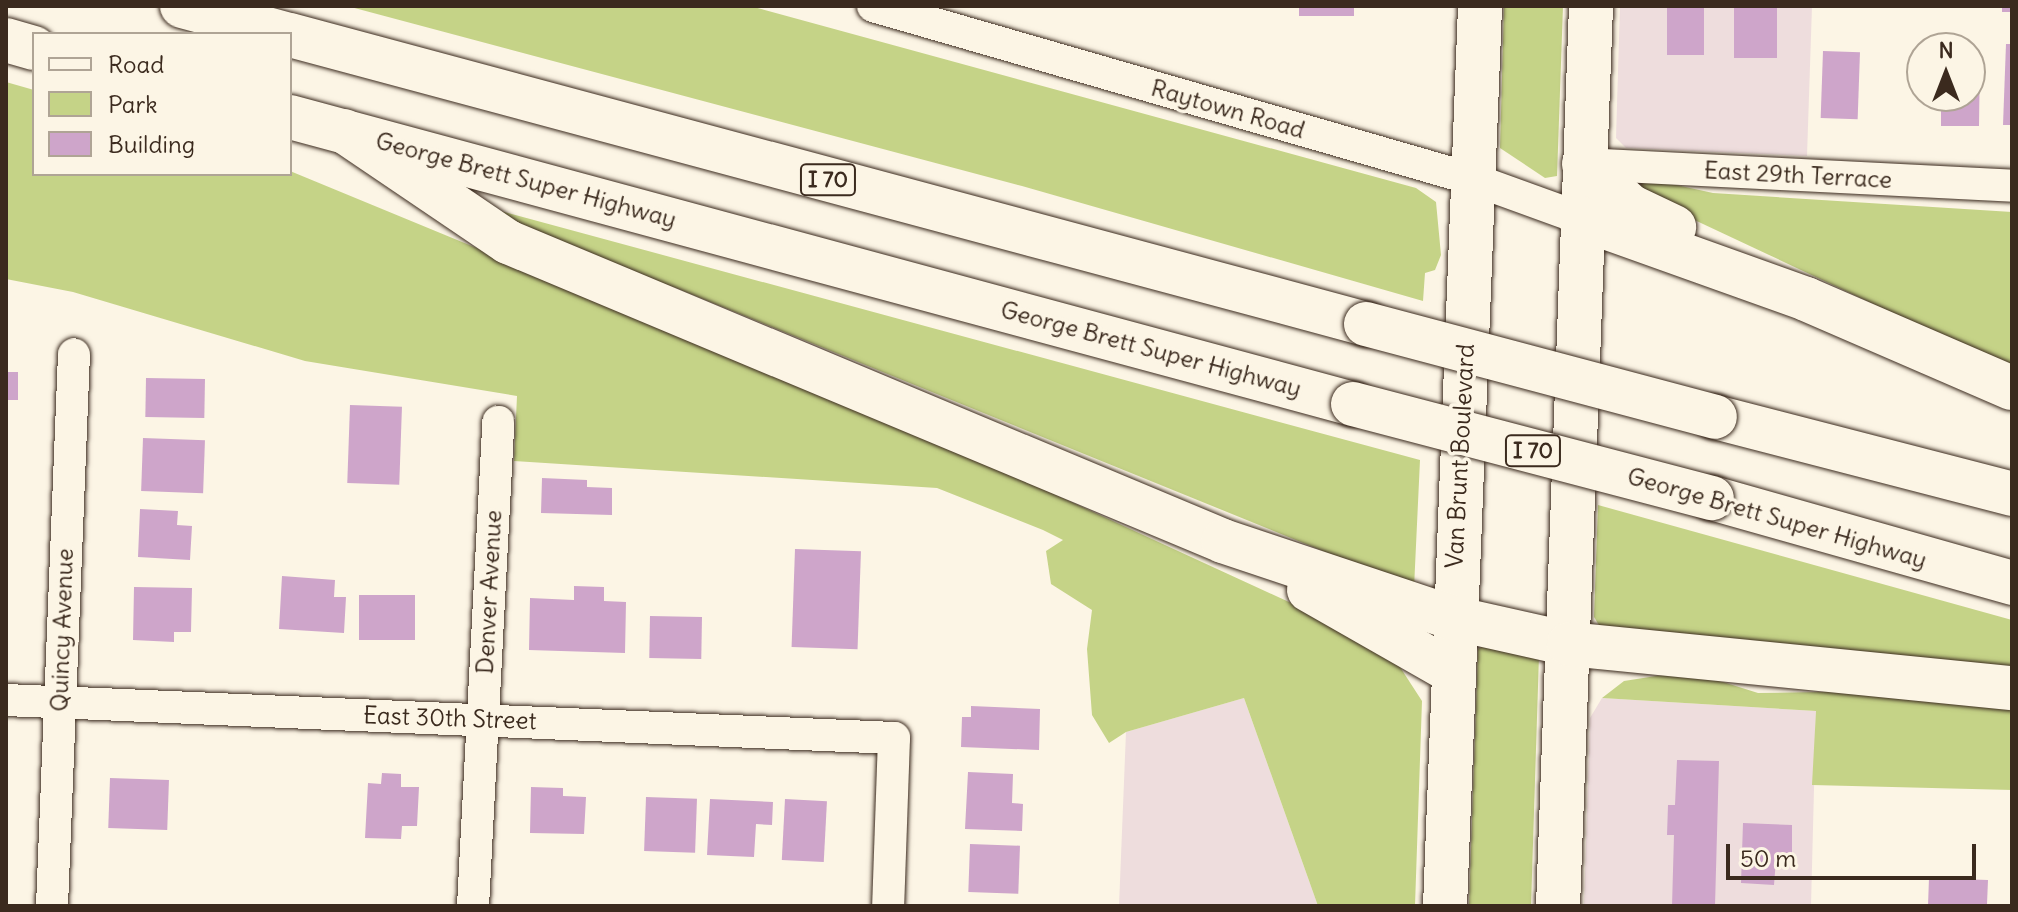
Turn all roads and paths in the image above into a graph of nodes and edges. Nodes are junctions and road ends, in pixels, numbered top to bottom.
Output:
1 (182, 6) edge
2 (873, 6) edge
3 (1480, 6) edge
4 (1591, 6) edge
5 (280, 32) edge
6 (292, 35) edge
7 (6, 40) edge
8 (32, 47) edge
9 (292, 118) edge
10 (344, 131) junction
11 (1584, 164) junction
12 (1472, 179) junction
13 (2012, 186) edge
14 (1580, 218) junction
15 (1806, 299) junction
16 (74, 354) dead end
17 (2012, 388) edge
18 (498, 422) dead end
19 (2012, 494) edge
20 (1223, 541) junction
21 (2012, 583) edge
22 (1453, 618) junction
23 (1569, 644) junction
24 (1451, 671) junction
25 (2012, 688) edge
26 (6, 700) edge
27 (58, 702) junction
28 (482, 720) junction
29 (52, 906) edge
30 (473, 906) edge
31 (888, 906) edge
32 (1445, 906) edge
33 (1558, 906) edge

1 - 5 main road, I 70
2 - 12 street, Raytown Road
3 - 12 main road, Van Brunt Boulevard
4 - 11 main road
6 - 19 main road, I 70, bridge
7 - 8 main road
9 - 10 main road, George Brett Super Highway / I 70
10 - 20 main road
10 - 21 main road, George Brett Super Highway / I 70, bridge
11 - 13 street, East 29th Terrace
11 - 14 main road
11 - 15 main road
12 - 14 street, Raytown Road
12 - 22 main road, Van Brunt Boulevard
14 - 15 main road
14 - 23 main road
15 - 17 main road
16 - 27 street, Quincy Avenue
18 - 28 street, Denver Avenue
20 - 22 main road
20 - 24 main road
22 - 23 main road
22 - 24 main road, Van Brunt Boulevard
23 - 25 main road
23 - 33 main road
24 - 32 main road, Van Brunt Boulevard
26 - 27 street, East 30th Street
27 - 28 street, East 30th Street
27 - 29 street, Quincy Avenue
28 - 30 street, Denver Avenue
28 - 31 street, East 30th Street

